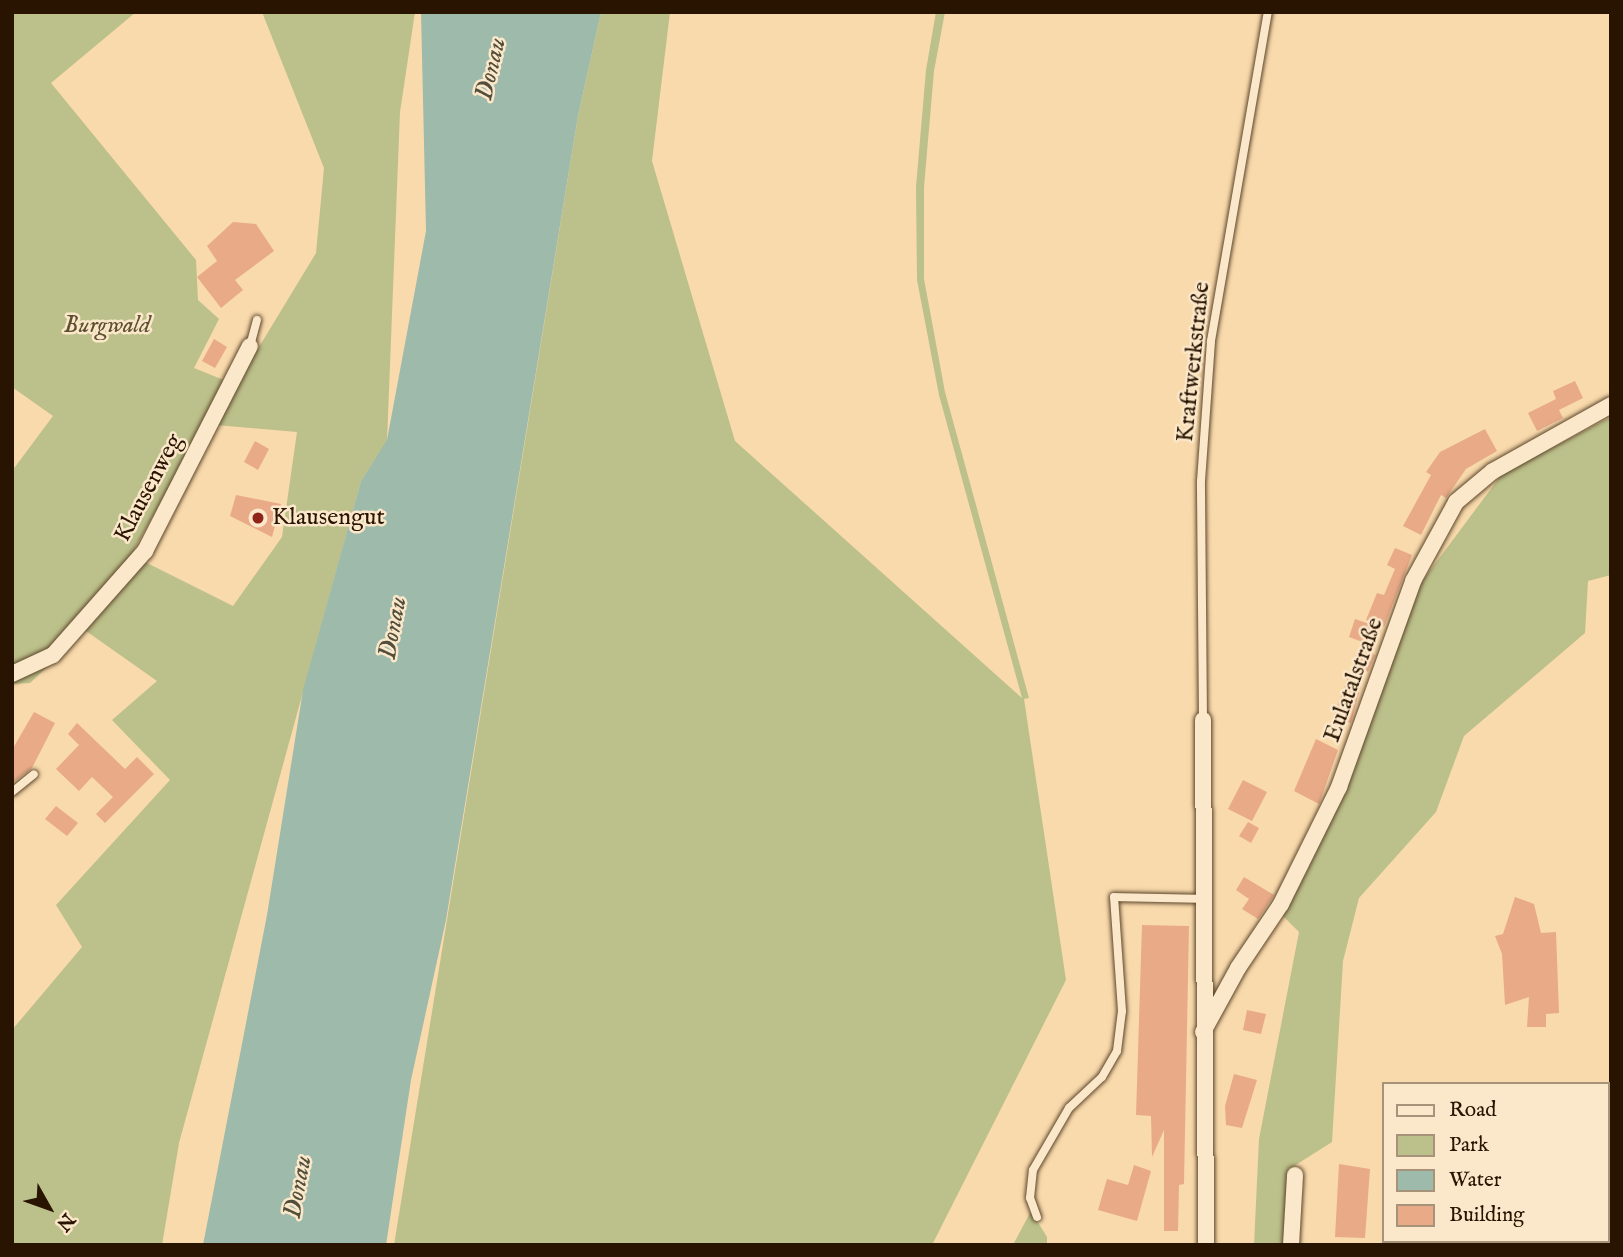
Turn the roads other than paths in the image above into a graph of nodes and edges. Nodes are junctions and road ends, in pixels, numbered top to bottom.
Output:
1 (1268, 12) edge
2 (257, 320) dead end
3 (250, 346) joint
4 (1611, 405) edge
5 (12, 674) edge
6 (1203, 720) joint
7 (34, 774) dead end
8 (12, 792) edge
9 (1206, 899) junction
10 (1203, 1032) junction
11 (1295, 1175) dead end
12 (1037, 1217) dead end
13 (1206, 1245) edge
14 (1291, 1245) edge

1 - 6 lane, Kraftwerkstraße
2 - 3 lane, Klausenweg
3 - 5 street, Klausenweg
4 - 10 street, Eulatalstraße
6 - 9 street, Eulatalstraße
7 - 8 lane
9 - 10 street, Eulatalstraße
9 - 12 lane
10 - 13 street, Eulatalstraße
11 - 14 street

